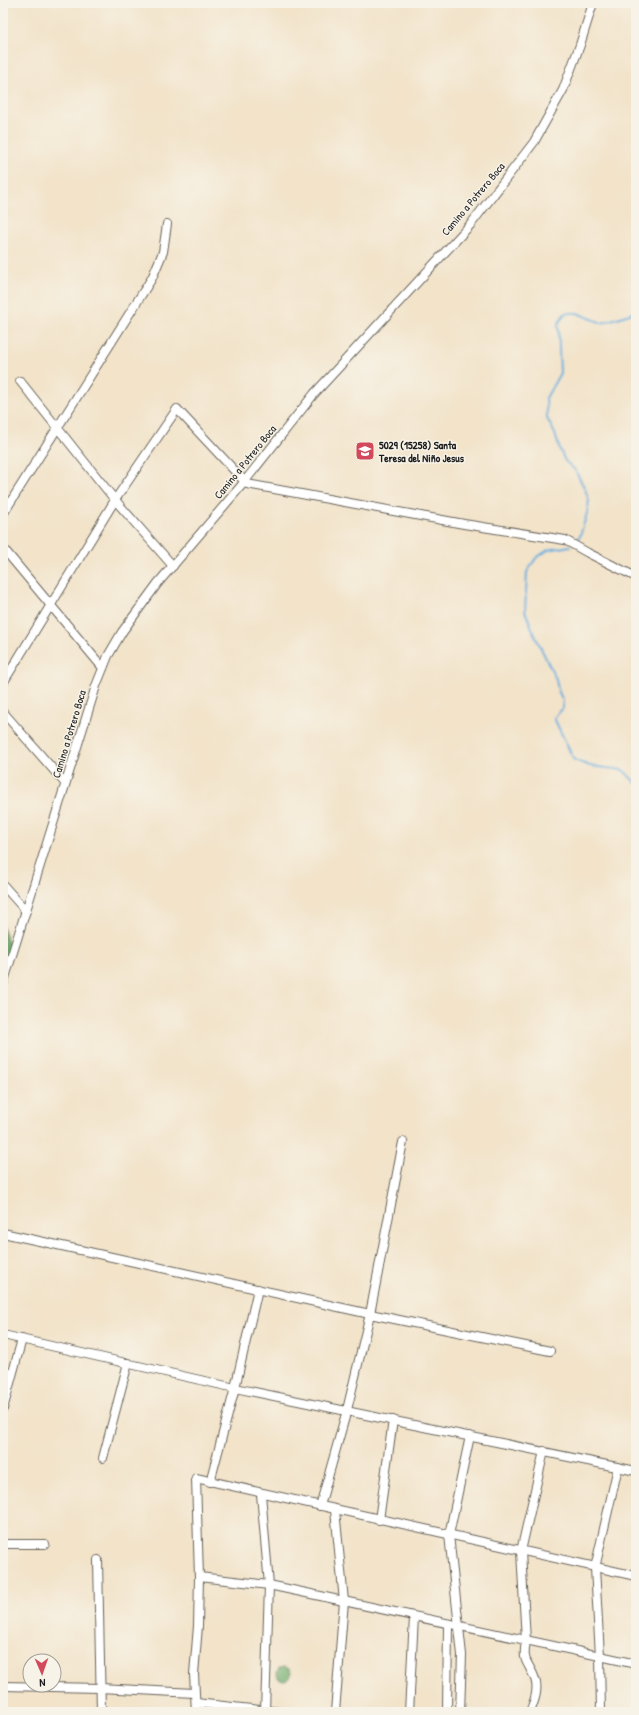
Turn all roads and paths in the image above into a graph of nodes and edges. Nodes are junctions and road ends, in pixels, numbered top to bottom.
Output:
1 (593, 3) edge
2 (167, 224) dead end
3 (20, 381) dead end
4 (58, 426) junction
5 (244, 482) junction
6 (115, 500) junction
7 (3, 514) edge
8 (3, 548) edge
9 (173, 566) junction
10 (636, 577) edge
11 (50, 604) junction
12 (103, 668) junction
13 (3, 683) edge
14 (3, 712) edge
15 (66, 783) junction
16 (3, 885) edge
17 (26, 911) junction
18 (3, 984) edge
19 (403, 1142) dead end
20 (3, 1233) edge
21 (258, 1289) junction
22 (370, 1314) junction
23 (3, 1334) edge
24 (22, 1339) junction
25 (550, 1351) dead end
26 (128, 1363) junction
27 (236, 1388) junction
28 (3, 1409) edge
29 (347, 1410) junction
30 (394, 1420) junction
31 (470, 1436) junction
32 (544, 1451) junction
33 (103, 1458) dead end
34 (618, 1467) junction
35 (636, 1471) edge
36 (210, 1482) junction
37 (261, 1494) junction
38 (320, 1506) junction
39 (335, 1510) junction
40 (379, 1520) junction
41 (448, 1535) junction
42 (3, 1544) edge
43 (45, 1544) dead end
44 (521, 1551) junction
45 (98, 1560) dead end
46 (595, 1568) junction
47 (636, 1576) edge
48 (199, 1577) junction
49 (269, 1585) junction
50 (344, 1601) junction
51 (414, 1617) junction
52 (448, 1625) junction
53 (459, 1627) junction
54 (526, 1641) junction
55 (600, 1656) junction
56 (636, 1664) edge
57 (3, 1686) edge
58 (100, 1688) junction
59 (194, 1693) junction
60 (196, 1708) edge
61 (265, 1711) edge
62 (101, 1712) edge
63 (280, 1712) edge
64 (335, 1712) edge
65 (409, 1712) edge
66 (447, 1712) edge
67 (460, 1712) edge
68 (530, 1712) edge
69 (601, 1712) edge

1 - 5 street, Camino a Potrero Boca
2 - 4 street
3 - 4 street
4 - 6 street
4 - 7 street
5 - 6 street
5 - 9 street, Camino a Potrero Boca
5 - 10 street
6 - 9 street
6 - 11 street
8 - 11 street
9 - 12 street, Camino a Potrero Boca
11 - 12 street
11 - 13 street
12 - 15 street, Camino a Potrero Boca
14 - 15 street
15 - 17 street, Camino a Potrero Boca
16 - 17 street
17 - 18 street, Camino a Potrero Boca
19 - 22 street
20 - 21 street
21 - 22 street
21 - 27 street
22 - 25 street
22 - 29 street
23 - 24 street
24 - 26 street
24 - 28 street
26 - 27 street
26 - 33 street
27 - 29 street
27 - 36 street
29 - 30 street
29 - 38 street
30 - 31 street
30 - 40 street
31 - 32 street
31 - 41 street
32 - 34 street
32 - 44 street
34 - 35 street
34 - 46 street
36 - 37 street
36 - 48 street
37 - 38 street
37 - 49 street
38 - 39 street
39 - 40 street
39 - 50 street
40 - 41 street
41 - 44 street
41 - 53 street
42 - 43 street
44 - 46 street
44 - 54 street
45 - 58 street
46 - 47 street
46 - 55 street
48 - 49 street
48 - 59 street
49 - 50 street
49 - 61 street
50 - 51 street
50 - 64 street
51 - 52 street
51 - 65 street
52 - 53 street
52 - 66 street
53 - 54 street
53 - 67 street
54 - 55 street
54 - 68 street
55 - 56 street
55 - 69 street
57 - 58 street
58 - 59 street
58 - 62 street
59 - 60 street
60 - 61 street
61 - 63 street

